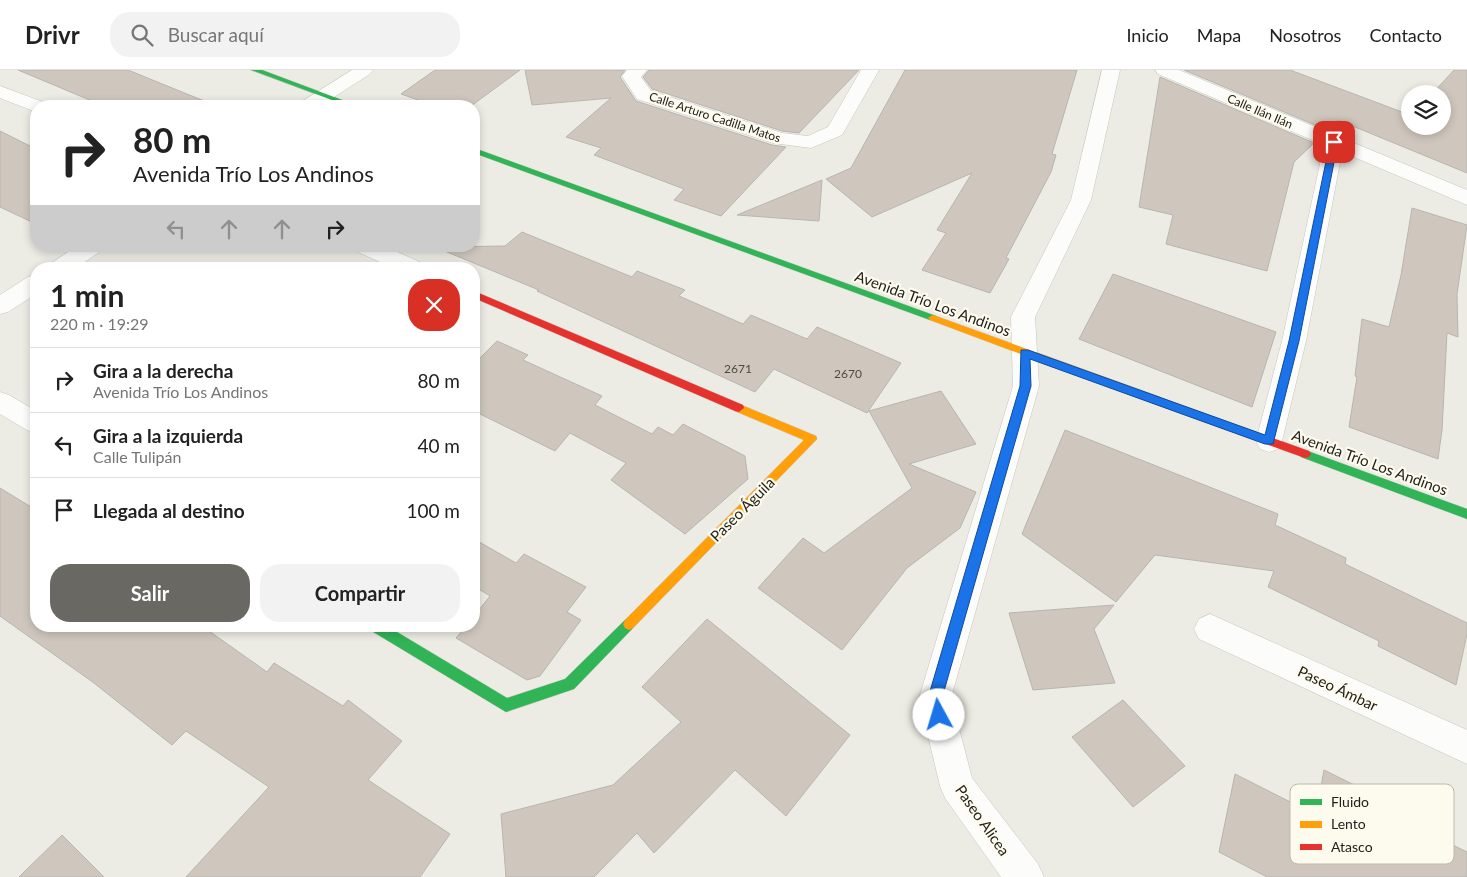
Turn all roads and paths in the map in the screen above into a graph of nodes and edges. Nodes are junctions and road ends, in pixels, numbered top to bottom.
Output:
1 (255, 70) edge
2 (364, 70) edge
3 (638, 70) edge
4 (870, 70) edge
5 (1111, 70) edge
6 (1164, 70) edge
7 (0, 91) edge
8 (324, 95) junction
9 (317, 100) edge
10 (338, 100) edge
11 (30, 104) edge
12 (1334, 142) junction
13 (480, 152) edge
14 (1467, 198) edge
15 (84, 252) edge
16 (378, 252) edge
17 (69, 262) edge
18 (400, 262) edge
19 (30, 287) edge
20 (480, 297) edge
21 (0, 306) edge
22 (1024, 353) junction
23 (0, 402) edge
24 (30, 420) edge
25 (1269, 441) junction
26 (1467, 514) edge
27 (1210, 629) dead end
28 (385, 632) edge
29 (1467, 747) edge
30 (1021, 876) edge

1 - 8 street
2 - 8 street
3 - 4 street, Calle Arturo Cadilla Matos
5 - 22 street, Paseo Alicea
6 - 12 street, Calle Ilán Ilán
7 - 11 street
8 - 9 street
8 - 10 street
12 - 14 street, Calle Ilán Ilán
12 - 25 street
13 - 22 street, Avenida Trío Los Andinos
15 - 17 street
16 - 18 street
19 - 21 street
20 - 28 street, Paseo Águila
22 - 25 street, Avenida Trío Los Andinos
22 - 30 street, Paseo Alicea
23 - 24 street
25 - 26 street, Avenida Trío Los Andinos
27 - 29 street, Paseo Ámbar

